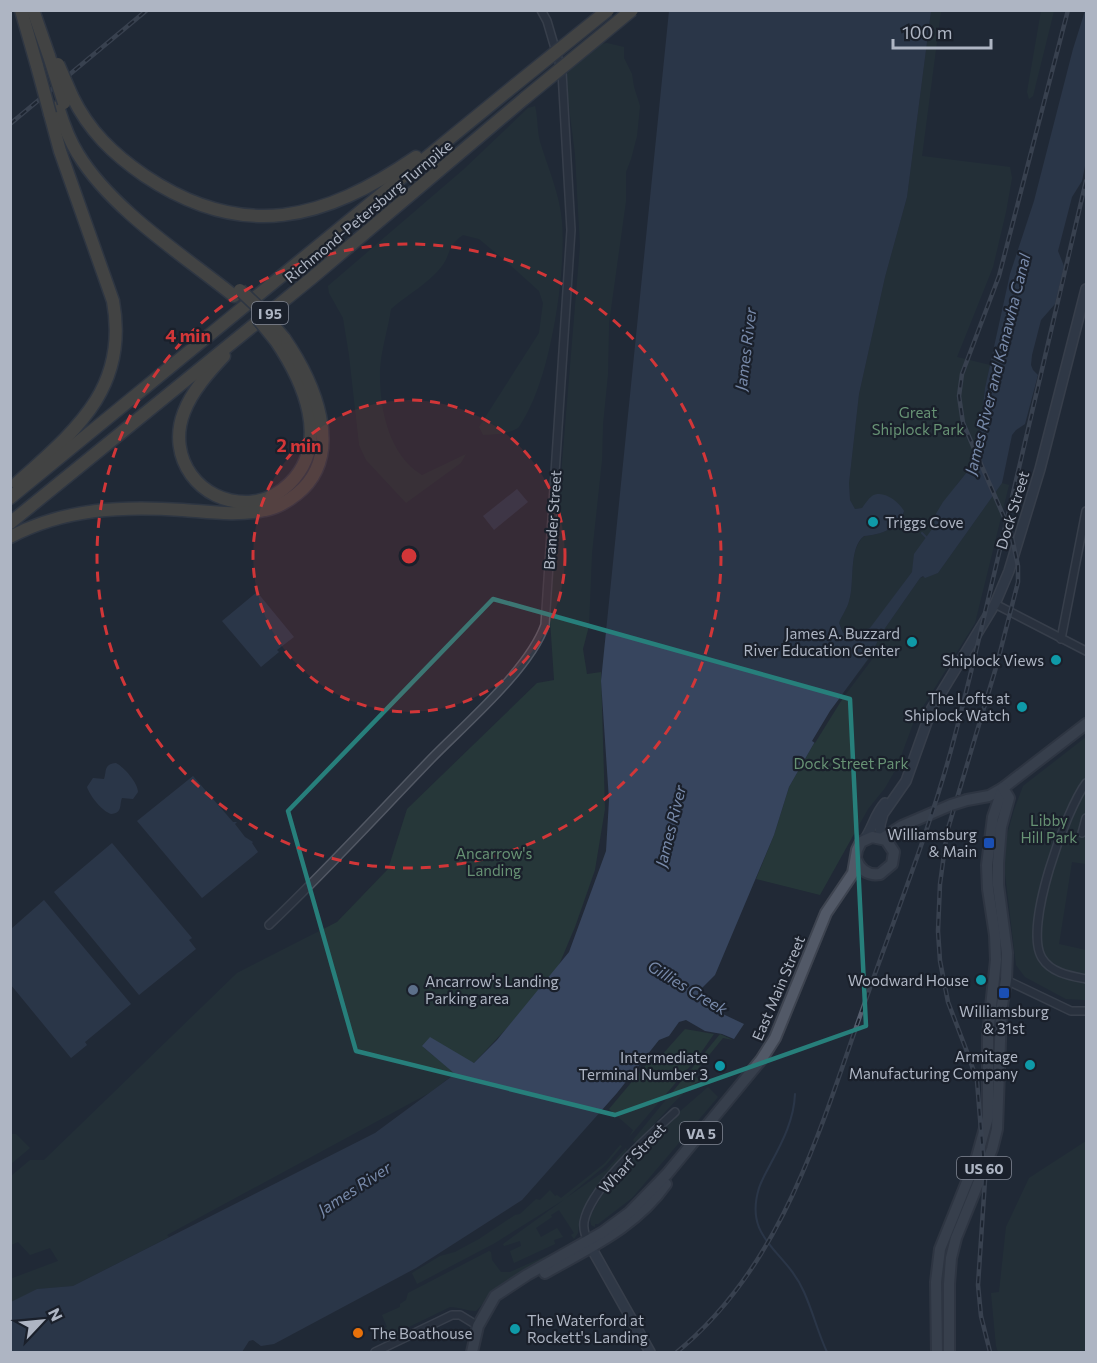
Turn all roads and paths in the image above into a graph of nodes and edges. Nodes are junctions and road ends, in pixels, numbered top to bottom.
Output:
1 (23, 10) edge
2 (33, 10) edge
3 (541, 10) edge
4 (608, 10) edge
5 (632, 10) edge
6 (45, 59) junction
7 (61, 105) junction
8 (489, 106) junction
9 (1086, 289) edge
10 (292, 294) junction
11 (280, 340) junction
12 (10, 489) edge
13 (10, 498) edge
14 (1086, 512) edge
15 (10, 523) edge
16 (10, 537) edge
17 (995, 604) junction
18 (1061, 639) junction
19 (1086, 651) edge
20 (926, 724) junction
21 (1086, 724) edge
22 (1086, 783) edge
23 (1004, 788) junction
24 (1086, 818) edge
25 (912, 823) junction
26 (1082, 833) dead end
27 (882, 838) junction
28 (865, 839) junction
29 (894, 852) junction
30 (856, 858) junction
31 (869, 874) junction
32 (269, 925) dead end
33 (1001, 978) junction
34 (1086, 979) edge
35 (1086, 1011) edge
36 (675, 1112) dead end
37 (589, 1244) junction
38 (478, 1326) junction
39 (375, 1353) edge
40 (472, 1353) edge
41 (650, 1353) edge
42 (937, 1353) edge
43 (949, 1353) edge

1 - 6 highway
2 - 6 highway
3 - 32 street, Brander Street
4 - 8 highway, Richmond-Petersburg Turnpike / I 95, bridge
5 - 10 highway, Richmond-Petersburg Turnpike / I 95, bridge
6 - 7 highway, bridge
6 - 7 highway, bridge
7 - 8 highway
7 - 11 highway, bridge
7 - 12 highway
8 - 13 highway, Richmond-Petersburg Turnpike / I 95
9 - 17 main road, Dock Street
10 - 11 highway
10 - 15 highway, Richmond-Petersburg Turnpike / I 95
11 - 16 highway
14 - 18 street
17 - 18 street
17 - 20 main road, Dock Street
18 - 19 street
20 - 27 main road, Dock Street
20 - 28 main road, Dock Street
21 - 23 main road
22 - 34 street
23 - 25 main road, bridge
23 - 33 main road, US 60
24 - 26 street
25 - 27 main road
25 - 29 main road, VA 5
27 - 28 main road
27 - 29 main road
28 - 30 main road, VA 5
29 - 31 main road, VA 5
30 - 31 main road
30 - 37 main road, East Main Street / VA 5
31 - 37 main road, East Main Street / VA 5
33 - 35 street
33 - 42 main road, US 60
33 - 43 main road, US 60
36 - 37 street, Wharf Street
37 - 38 main road, East Main Street / VA 5
37 - 41 main road
38 - 39 street
38 - 40 main road, East Main Street / VA 5

